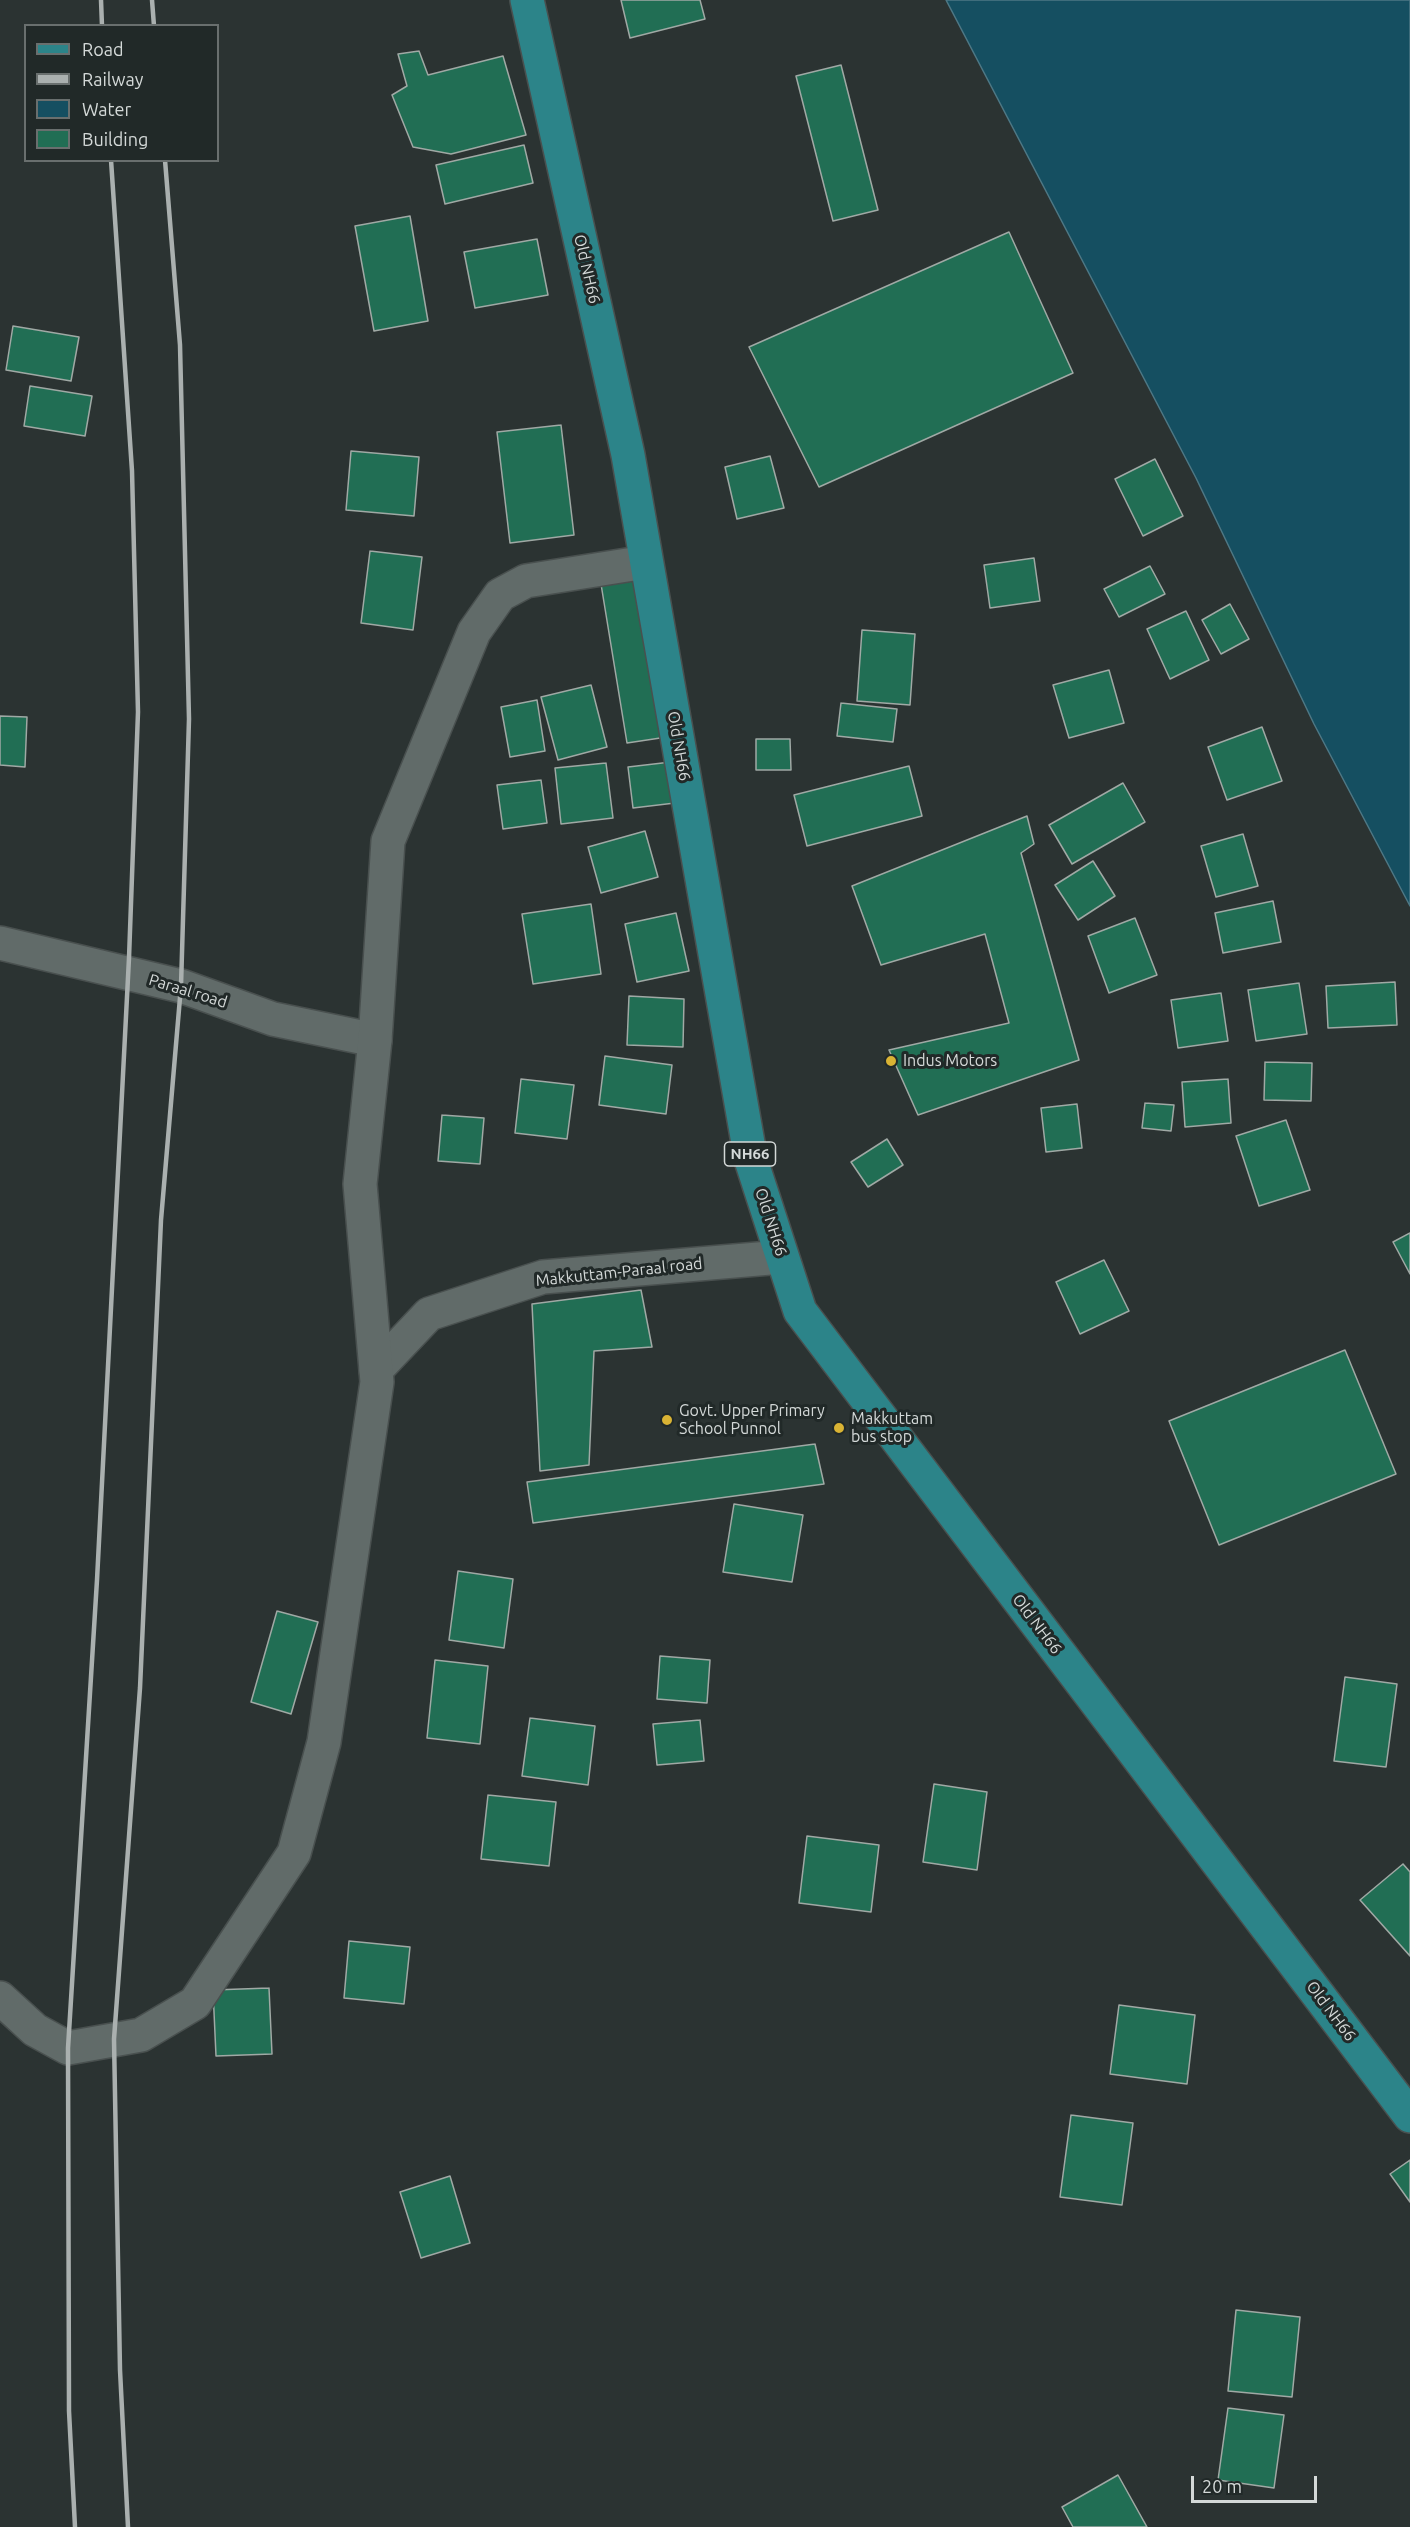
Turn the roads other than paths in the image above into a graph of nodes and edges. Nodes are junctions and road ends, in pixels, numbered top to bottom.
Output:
1 (527, 0) edge
2 (646, 562) junction
3 (0, 943) edge
4 (375, 1040) junction
5 (782, 1257) junction
6 (376, 1370) junction
7 (0, 1998) edge
8 (1410, 2116) edge

1 - 2 main road, Old NH66 / NH66
2 - 4 main road
2 - 5 main road, Old NH66 / NH66
3 - 4 main road, Paraal road
4 - 6 main road
5 - 6 main road, Makkuttam-Paraal road
5 - 8 main road, Old NH66 / NH66
6 - 7 main road

